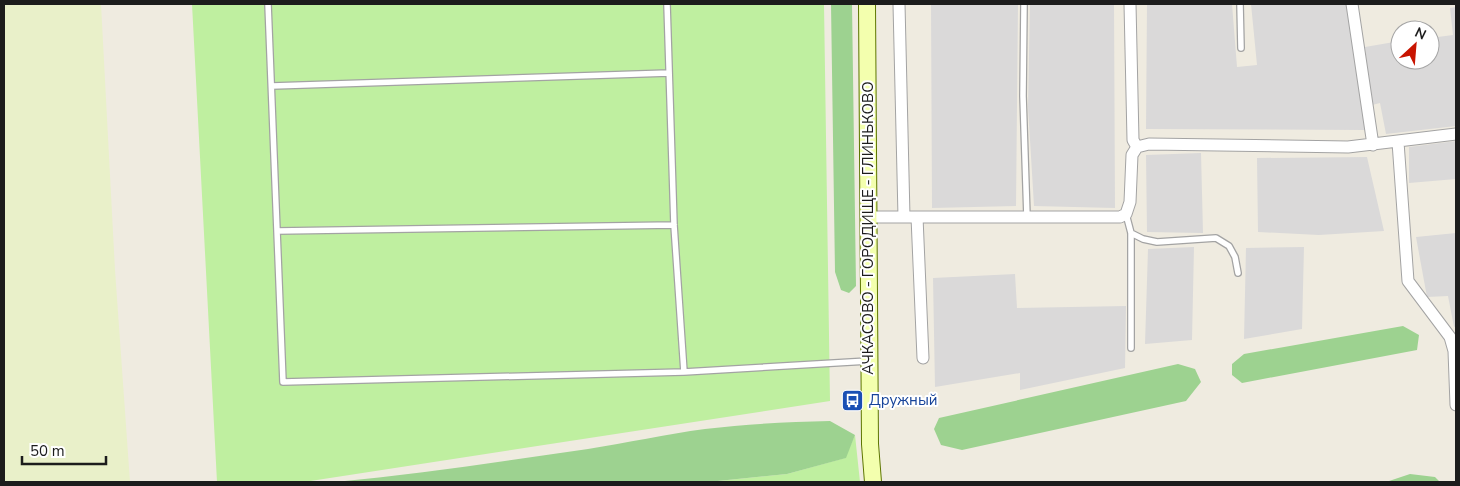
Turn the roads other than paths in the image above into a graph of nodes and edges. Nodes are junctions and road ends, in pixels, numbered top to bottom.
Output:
1 (268, 4) edge
2 (667, 4) edge
3 (867, 4) edge
4 (900, 4) edge
5 (1024, 4) edge
6 (1130, 4) edge
7 (1240, 4) edge
8 (1352, 4) edge
9 (1241, 48) dead end
10 (669, 73) junction
11 (272, 86) junction
12 (1456, 134) edge
13 (1398, 142) junction
14 (1373, 145) junction
15 (1136, 146) junction
16 (1126, 214) junction
17 (904, 217) junction
18 (917, 217) junction
19 (1027, 217) junction
20 (868, 218) junction
21 (674, 225) junction
22 (277, 231) junction
23 (1131, 233) junction
24 (1238, 272) dead end
25 (1453, 338) edge
26 (1130, 348) dead end
27 (923, 358) dead end
28 (869, 360) junction
29 (684, 372) junction
30 (1456, 405) edge
31 (873, 482) edge

1 - 11 lane
2 - 10 lane
3 - 20 street, АЧКАСОВО - ГОРОДИЩЕ - ГЛИНЬКОВО
4 - 17 street
5 - 19 lane
6 - 15 street
7 - 9 lane
8 - 14 street
10 - 11 lane
10 - 21 lane
11 - 22 lane
12 - 13 street
13 - 14 street
13 - 25 street
14 - 15 street
15 - 16 street
16 - 19 street
16 - 23 lane
17 - 18 street
17 - 20 street
18 - 19 street
18 - 27 street
20 - 28 street, АЧКАСОВО - ГОРОДИЩЕ - ГЛИНЬКОВО
21 - 22 lane
21 - 29 lane
22 - 29 lane
23 - 24 lane
23 - 26 lane
25 - 30 street
28 - 29 lane
28 - 31 street, АЧКАСОВО - ГОРОДИЩЕ - ГЛИНЬКОВО

